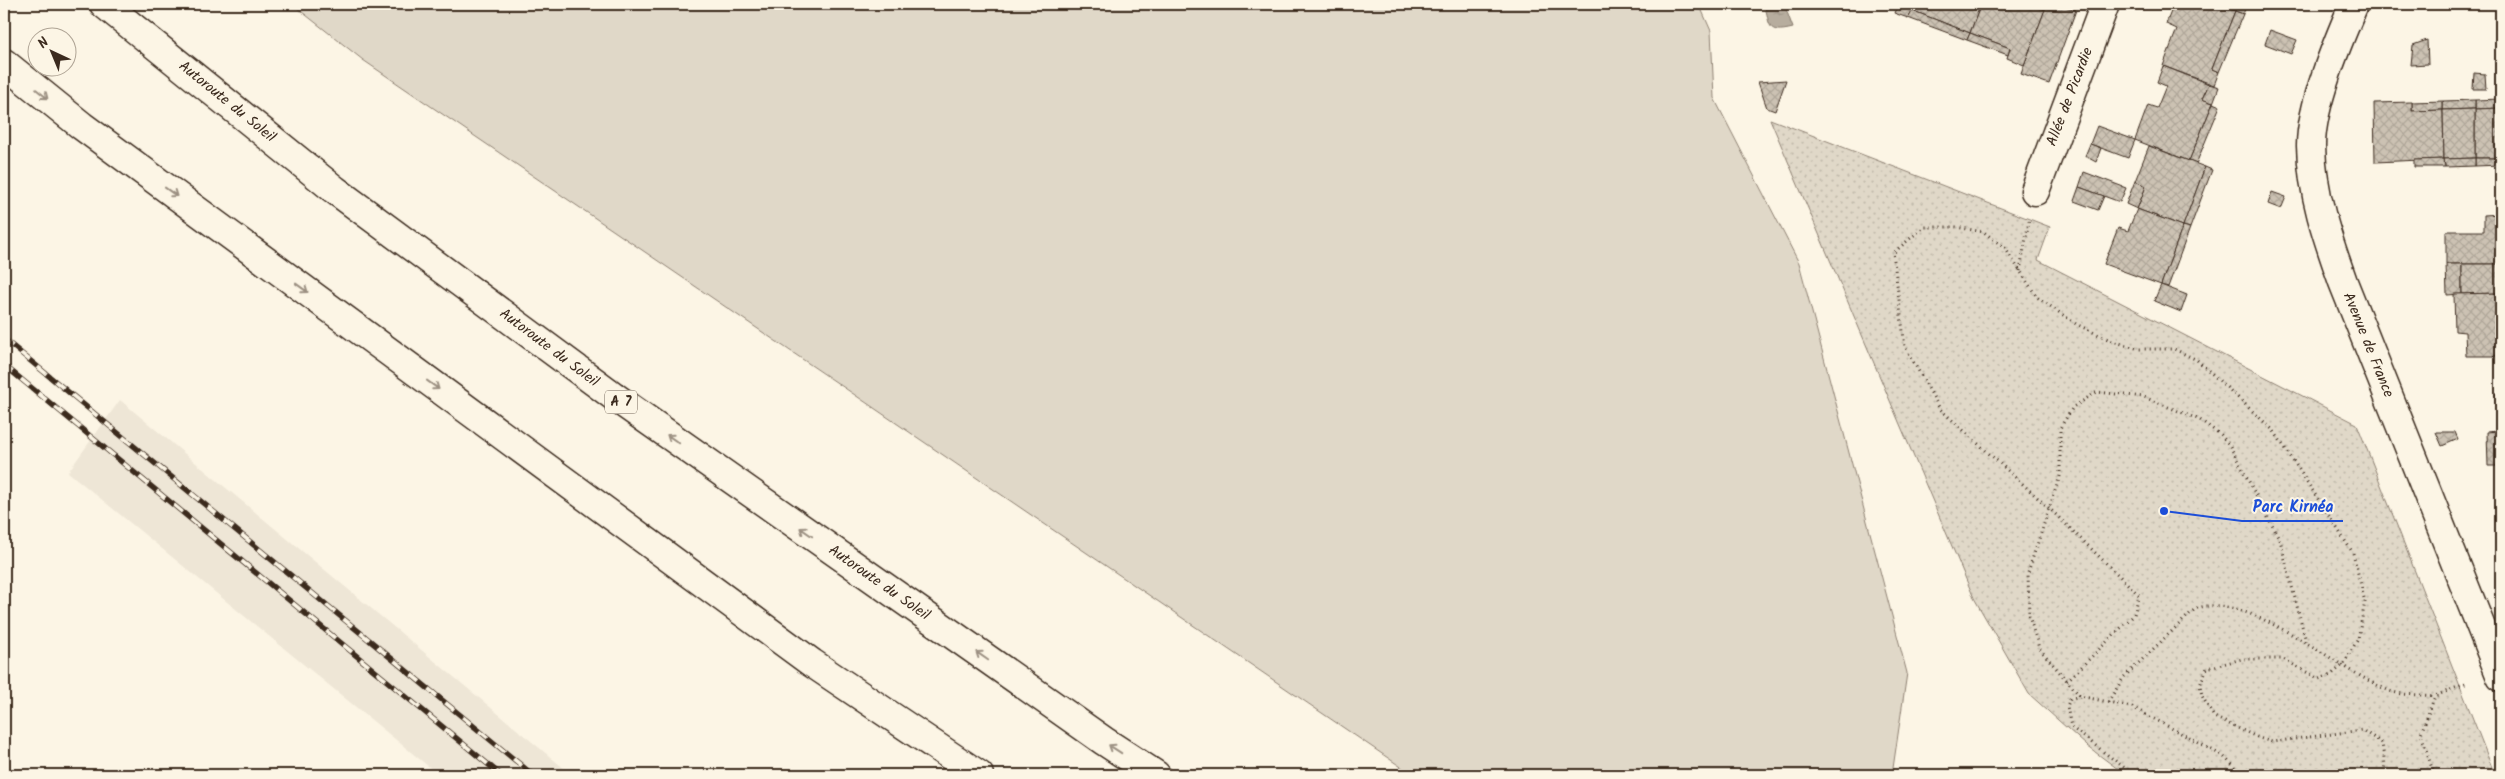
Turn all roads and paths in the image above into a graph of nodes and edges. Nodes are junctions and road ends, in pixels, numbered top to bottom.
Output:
1 (104, 4) edge
2 (2105, 4) edge
3 (2354, 4) edge
4 (4, 63) edge
5 (2035, 191) joint
6 (2020, 271) junction
7 (2049, 508) junction
8 (2307, 644) junction
9 (2343, 664) junction
10 (2501, 677) edge
11 (2067, 681) junction
12 (2080, 696) junction
13 (2108, 702) junction
14 (979, 775) edge
15 (1156, 775) edge
16 (2134, 775) edge
17 (2243, 775) edge
18 (2383, 775) edge
19 (2434, 775) edge

15 -> 1 main road, Autoroute du Soleil / A 7
2 - 5 main road, Allée de Picardie
3 - 10 main road, Avenue de France
4 -> 14 main road
5 - 6 path
6 - 7 path
6 - 9 path
7 - 8 path
7 - 11 path
7 - 11 path
8 - 9 path
8 - 13 path
9 - 18 path
9 - 19 path
11 - 12 path
12 - 13 path
12 - 16 path
13 - 17 path

